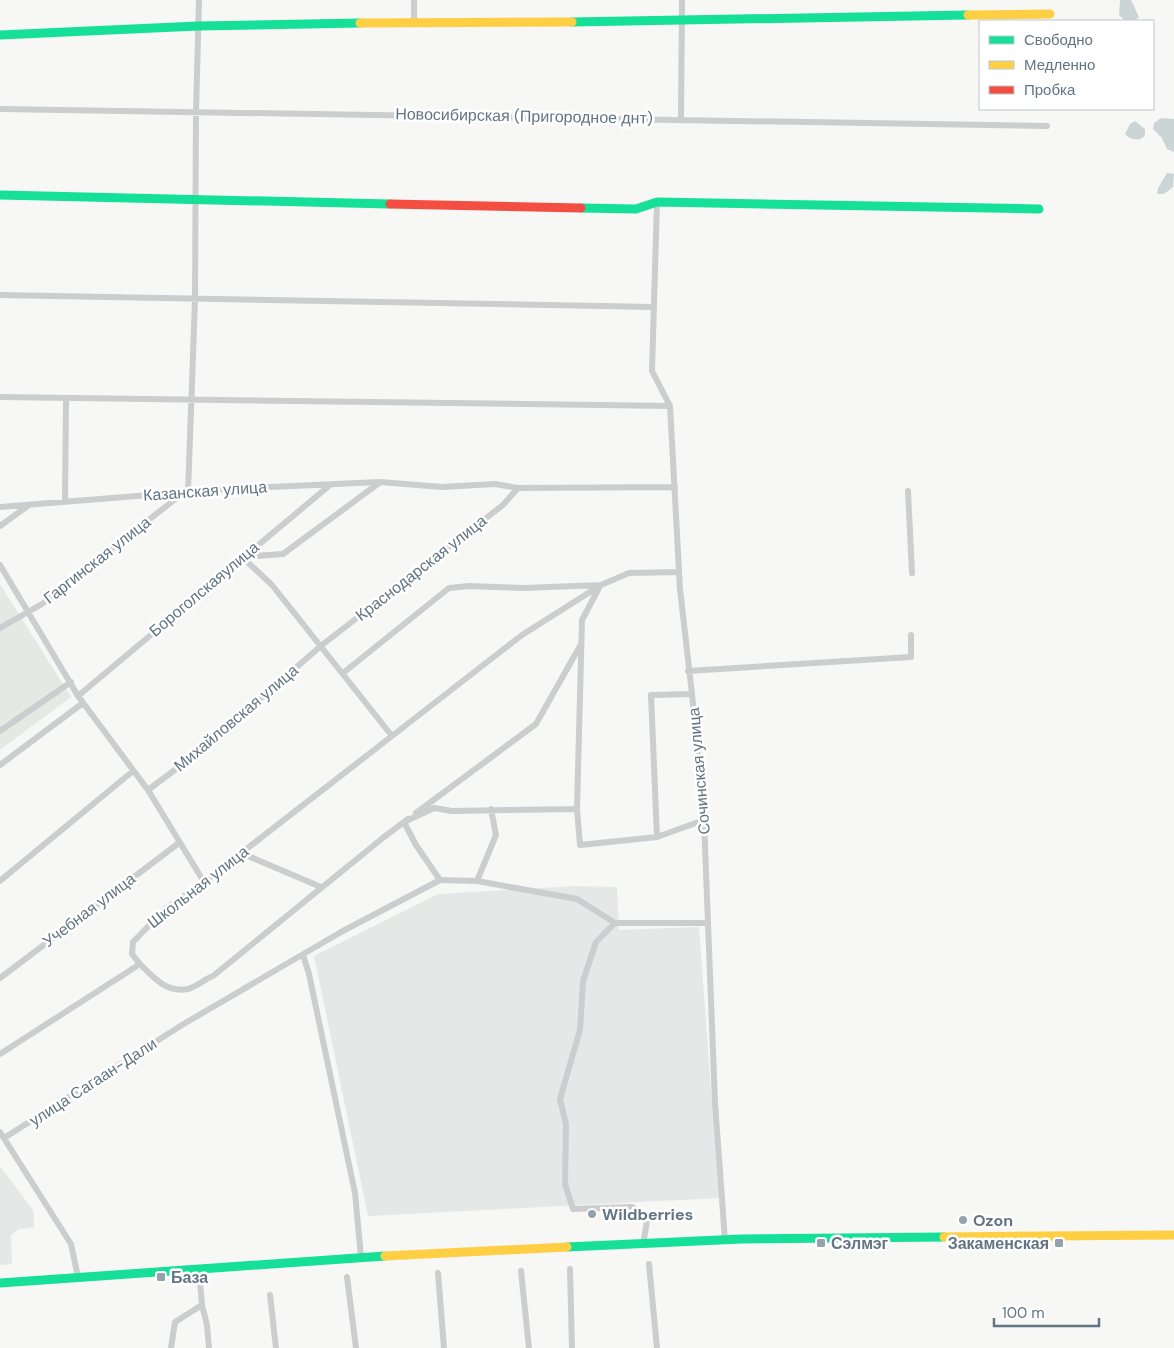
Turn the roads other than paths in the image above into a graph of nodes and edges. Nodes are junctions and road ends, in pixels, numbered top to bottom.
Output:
1 (199, 0) edge
2 (414, 0) edge
3 (682, 0) edge
4 (1050, 14) dead end
5 (682, 19) junction
6 (414, 22) junction
7 (198, 26) junction
8 (0, 35) edge
9 (0, 109) edge
10 (196, 111) junction
11 (681, 118) junction
12 (1047, 126) dead end
13 (0, 195) edge
14 (196, 200) junction
15 (657, 202) junction
16 (1039, 209) dead end
17 (0, 295) edge
18 (195, 300) junction
19 (654, 307) junction
20 (0, 397) edge
21 (66, 398) junction
22 (192, 401) junction
23 (670, 406) junction
24 (380, 482) junction
25 (331, 484) junction
26 (674, 487) junction
27 (518, 488) junction
28 (908, 491) dead end
29 (188, 492) junction
30 (65, 501) junction
31 (30, 504) junction
32 (0, 507) edge
33 (0, 526) edge
34 (242, 557) junction
35 (0, 566) edge
36 (679, 572) junction
37 (912, 573) dead end
38 (601, 585) junction
39 (29, 611) junction
40 (0, 628) edge
41 (911, 635) dead end
42 (581, 644) junction
43 (322, 645) junction
44 (688, 672) junction
45 (343, 674) junction
46 (71, 682) junction
47 (692, 694) junction
48 (78, 696) junction
49 (84, 703) junction
50 (0, 731) edge
51 (392, 736) junction
52 (0, 765) edge
53 (133, 771) junction
54 (148, 790) junction
55 (491, 809) junction
56 (577, 809) junction
57 (704, 820) junction
58 (404, 822) junction
59 (656, 837) junction
60 (179, 843) junction
61 (241, 853) junction
62 (440, 880) junction
63 (0, 881) edge
64 (477, 881) junction
65 (204, 882) junction
66 (321, 888) junction
67 (615, 923) junction
68 (708, 923) junction
69 (302, 955) junction
70 (140, 964) junction
71 (0, 978) edge
72 (0, 1054) edge
73 (0, 1132) edge
74 (4, 1138) junction
75 (1174, 1235) edge
76 (726, 1240) junction
77 (643, 1245) junction
78 (361, 1258) junction
79 (648, 1264) dead end
80 (570, 1269) dead end
81 (199, 1270) junction
82 (521, 1272) dead end
83 (438, 1273) dead end
84 (78, 1277) junction
85 (347, 1277) dead end
86 (0, 1282) edge
87 (270, 1295) dead end
88 (202, 1305) junction
89 (171, 1348) edge
90 (209, 1348) edge
91 (276, 1348) edge
92 (356, 1348) edge
93 (444, 1348) edge
94 (529, 1348) edge
95 (572, 1348) edge
96 (657, 1348) edge

1 - 7 street
2 - 6 street
3 - 5 street
4 - 5 street
5 - 6 street
5 - 11 street
6 - 7 street
7 - 8 street
7 - 10 street
9 - 10 street, Новосибирская (Пригородное днт)
10 - 11 street, Новосибирская (Пригородное днт)
10 - 14 street
11 - 12 street, Новосибирская (Пригородное днт)
13 - 14 street
14 - 15 street
14 - 18 street
15 - 16 street
15 - 19 street
17 - 18 street
18 - 19 street
18 - 22 street
19 - 23 street
20 - 21 street
21 - 22 street
21 - 30 street
22 - 23 street
22 - 29 street
23 - 26 street
24 - 25 street, Казанская улица
24 - 27 street, Казанская улица
24 - 34 street
25 - 29 street, Казанская улица
25 - 34 street, Бороголскаяулица
26 - 27 street, Казанская улица
26 - 36 street
27 - 43 street, Краснодарская улица
28 - 37 street
29 - 30 street, Казанская улица
29 - 39 street, Гаргинская улица
30 - 31 street, Казанская улица
31 - 32 street, Казанская улица
31 - 33 street
34 - 43 street
34 - 48 street, Бороголскаяулица
35 - 39 street
36 - 38 street
36 - 44 street
38 - 42 street
38 - 45 street
38 - 51 street, Школьная улица
39 - 40 street, Гаргинская улица
39 - 46 street
41 - 44 street
42 - 56 street
42 - 58 street
43 - 45 street
43 - 54 street, Михайловская улица
44 - 47 street
45 - 51 street
46 - 48 street
46 - 50 street
47 - 57 street, Сочинская улица
47 - 59 street, Сочинская улица
48 - 49 street
49 - 52 street
49 - 53 street
51 - 61 street, Школьная улица
53 - 54 street
53 - 63 street
54 - 60 street
55 - 56 street
55 - 58 street
55 - 64 street
56 - 59 street
57 - 59 street
57 - 68 street, Сочинская улица
58 - 62 street
58 - 66 street
60 - 65 street
60 - 71 street, Учебная улица
61 - 65 street, Школьная улица
61 - 66 street
62 - 64 street
62 - 69 street, улица Сагаан-Дали
64 - 67 street
65 - 70 street, Школьная улица
66 - 70 street
67 - 68 street
67 - 77 street
68 - 76 street, Сочинская улица
69 - 74 street, улица Сагаан-Дали
69 - 78 street
70 - 72 street
73 - 74 street
74 - 84 street
75 - 76 street
76 - 77 street
77 - 78 street
78 - 81 street
79 - 96 street
80 - 95 street
81 - 84 street
81 - 88 street
82 - 94 street
83 - 93 street
84 - 86 street
85 - 92 street
87 - 91 street
88 - 89 street
88 - 90 street

